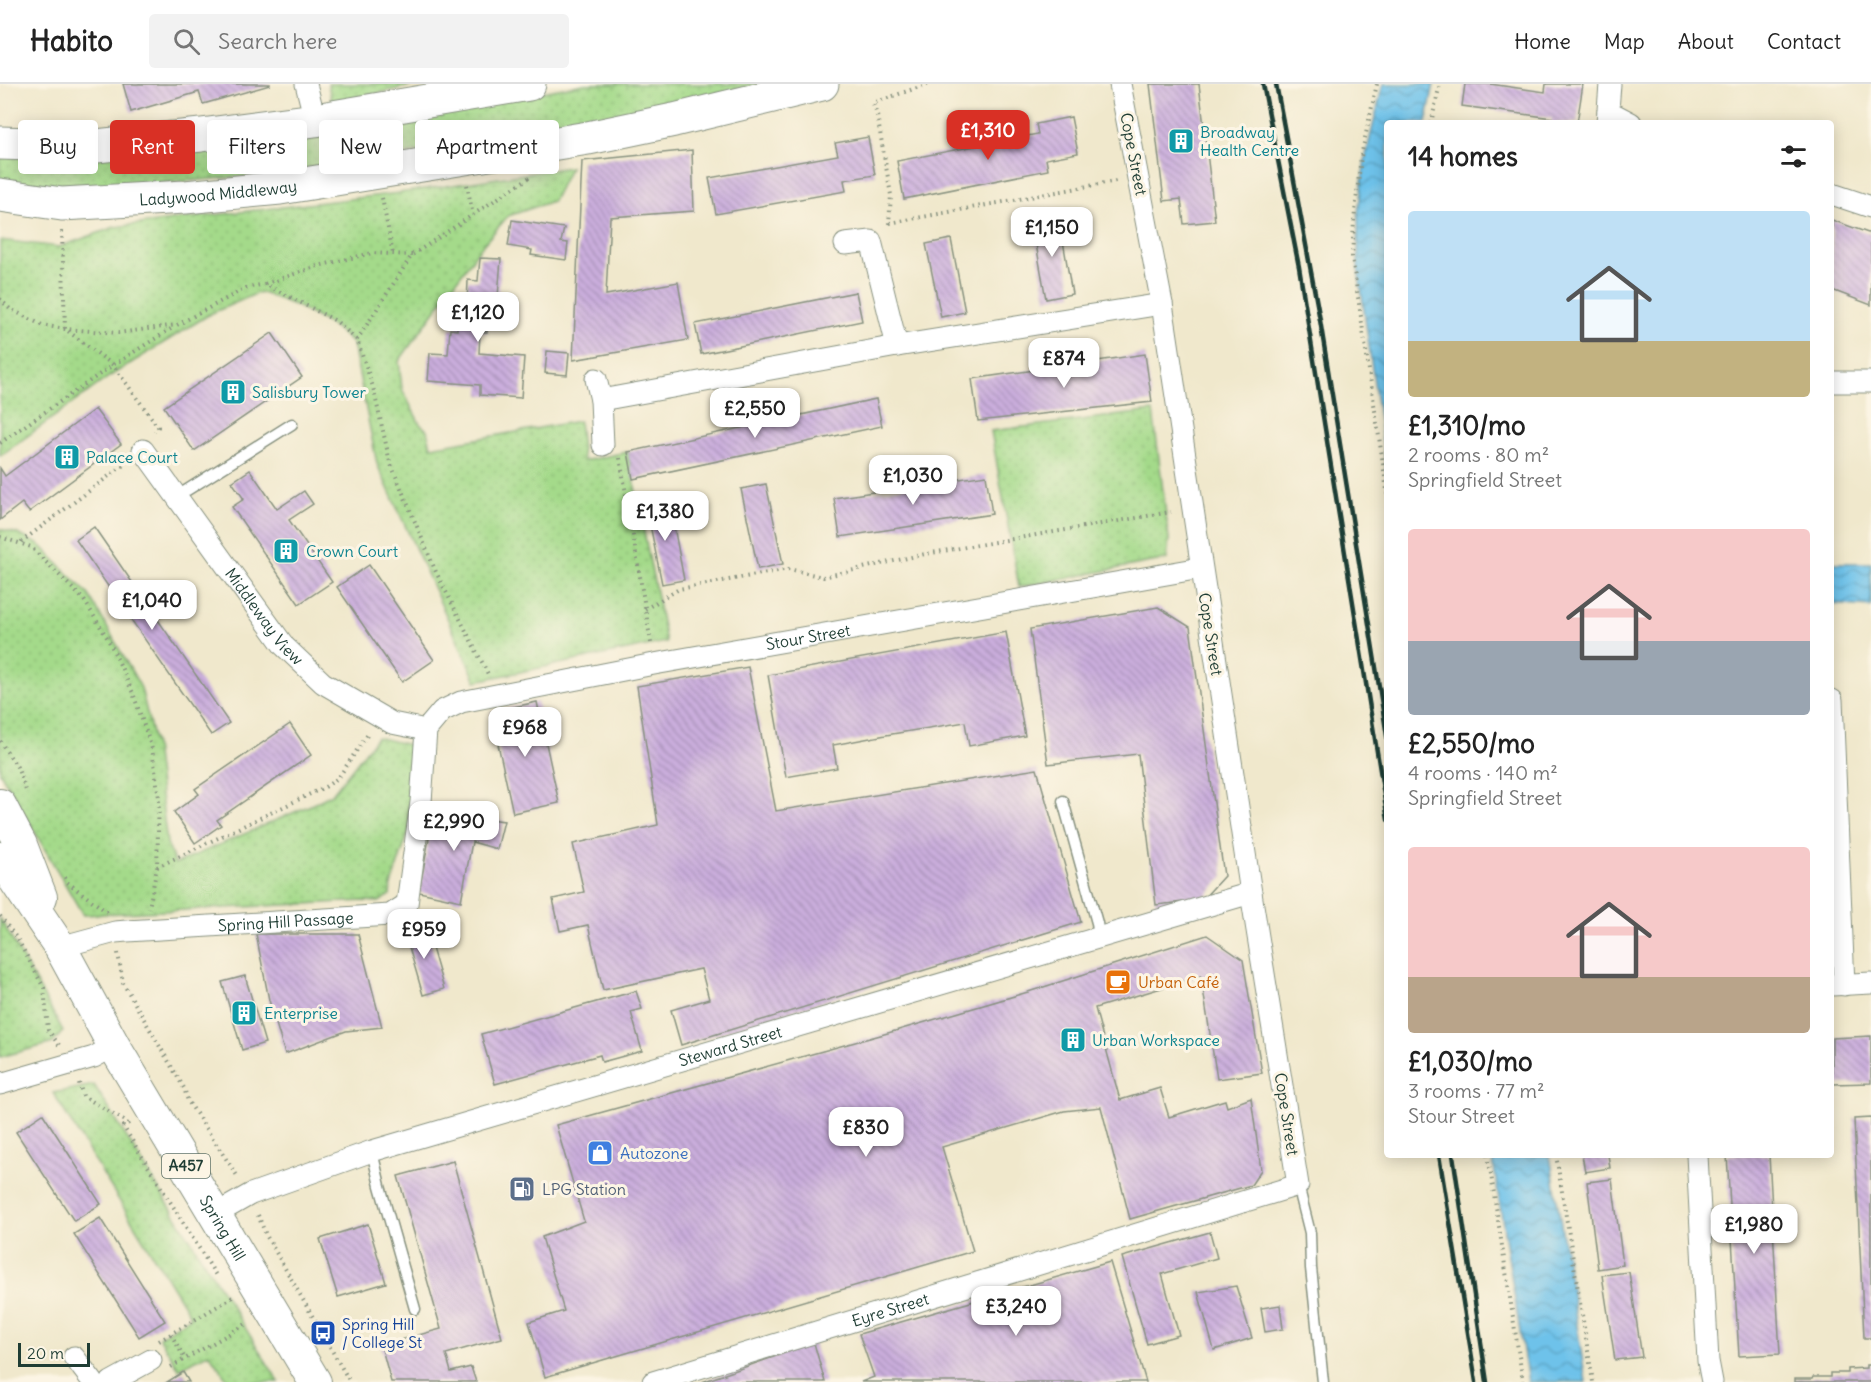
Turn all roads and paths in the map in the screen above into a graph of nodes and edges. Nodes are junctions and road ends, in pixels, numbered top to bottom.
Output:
1 (306, 84) edge
2 (529, 84) edge
3 (822, 84) edge
4 (928, 84) edge
5 (1120, 84) edge
6 (1377, 84) edge
7 (1440, 84) edge
8 (1610, 84) edge
9 (1607, 117) edge
10 (315, 120) junction
11 (1432, 120) edge
12 (0, 143) edge
13 (403, 169) edge
14 (371, 174) edge
15 (378, 174) edge
16 (531, 177) dead end
17 (1138, 177) junction
18 (0, 195) edge
19 (1834, 195) edge
20 (62, 204) junction
21 (1871, 207) edge
22 (890, 223) junction
23 (871, 241) junction
24 (845, 244) dead end
25 (393, 254) junction
26 (412, 255) junction
27 (265, 284) dead end
28 (1162, 304) junction
29 (177, 325) dead end
30 (357, 340) dead end
31 (897, 346) junction
32 (113, 365) junction
33 (1834, 382) edge
34 (1871, 382) edge
35 (292, 424) dead end
36 (0, 443) edge
37 (603, 445) joint
38 (143, 450) junction
39 (1384, 470) edge
40 (176, 497) junction
41 (1192, 508) junction
42 (0, 537) edge
43 (20, 542) junction
44 (1202, 568) junction
45 (645, 609) junction
46 (654, 664) junction
47 (380, 716) junction
48 (426, 730) junction
49 (1834, 795) edge
50 (1063, 801) dead end
51 (0, 805) edge
52 (0, 858) edge
53 (157, 867) junction
54 (1251, 893) junction
55 (0, 916) edge
56 (145, 929) junction
57 (1099, 938) junction
58 (60, 947) junction
59 (1871, 983) edge
60 (1838, 985) edge
61 (114, 1046) junction
62 (72, 1064) junction
63 (0, 1084) edge
64 (188, 1101) dead end
65 (134, 1132) dead end
66 (372, 1151) junction
67 (1488, 1158) edge
68 (1556, 1158) edge
69 (1696, 1158) edge
70 (1298, 1185) junction
71 (251, 1194) junction
72 (216, 1214) junction
73 (264, 1296) junction
74 (415, 1309) dead end
75 (171, 1334) junction
76 (74, 1357) dead end
77 (185, 1359) junction
78 (151, 1360) junction
79 (93, 1382) edge
80 (111, 1382) edge
81 (315, 1382) edge
82 (350, 1382) edge
83 (653, 1382) edge
84 (1323, 1382) edge
85 (1523, 1382) edge
86 (1593, 1382) edge
87 (1713, 1382) edge

1 - 10 street
2 - 10 highway
3 - 13 highway, Ladywood Middleway
4 - 22 path
5 - 17 street, Cope Street
6 - 39 path
7 - 11 path
8 - 9 street
10 - 12 highway
14 - 20 highway, Ladywood Middleway
15 - 25 path
16 - 26 path
17 - 22 path
17 - 28 street, Cope Street
18 - 20 highway, Ladywood Middleway
19 - 21 street
20 - 32 path
22 - 23 path
23 - 24 street
23 - 31 street
25 - 26 path
25 - 27 path
26 - 30 path
28 - 31 street
28 - 41 street, Cope Street
29 - 32 path
31 - 37 street
32 - 36 path
32 - 38 path
33 - 34 street
35 - 40 lane
37 - 45 path
38 - 40 street, Middleway View
38 - 43 path
40 - 47 street, Middleway View
41 - 44 street, Cope Street
41 - 45 path
42 - 43 path
43 - 53 path
44 - 46 street, Stour Street
44 - 54 street, Cope Street
45 - 46 path
46 - 48 street, Stour Street
47 - 48 street, Middleway View
47 - 53 path
48 - 56 street, Spring Hill Passage
49 - 60 street
50 - 57 lane
51 - 58 main road, Spring Hill / A457
52 - 58 main road, Spring Hill / A457
53 - 56 path
54 - 57 street, Steward Street
54 - 70 street, Cope Street
55 - 62 path
56 - 58 street, Spring Hill Passage
57 - 66 street, Steward Street
58 - 61 main road, Spring Hill / A457
59 - 60 street
61 - 62 street
61 - 72 main road, Spring Hill / A457
62 - 63 street
62 - 65 path
64 - 71 path
66 - 71 street, Steward Street
66 - 74 lane
67 - 85 path
68 - 86 path
69 - 87 street
70 - 83 street, Eyre Street
70 - 84 lane
71 - 72 street, Steward Street
71 - 82 path
72 - 73 main road, Spring Hill / A457
73 - 75 path
73 - 77 path
73 - 81 main road, Spring Hill / A457
75 - 77 path
75 - 78 path
76 - 79 street
77 - 78 path
78 - 80 street

